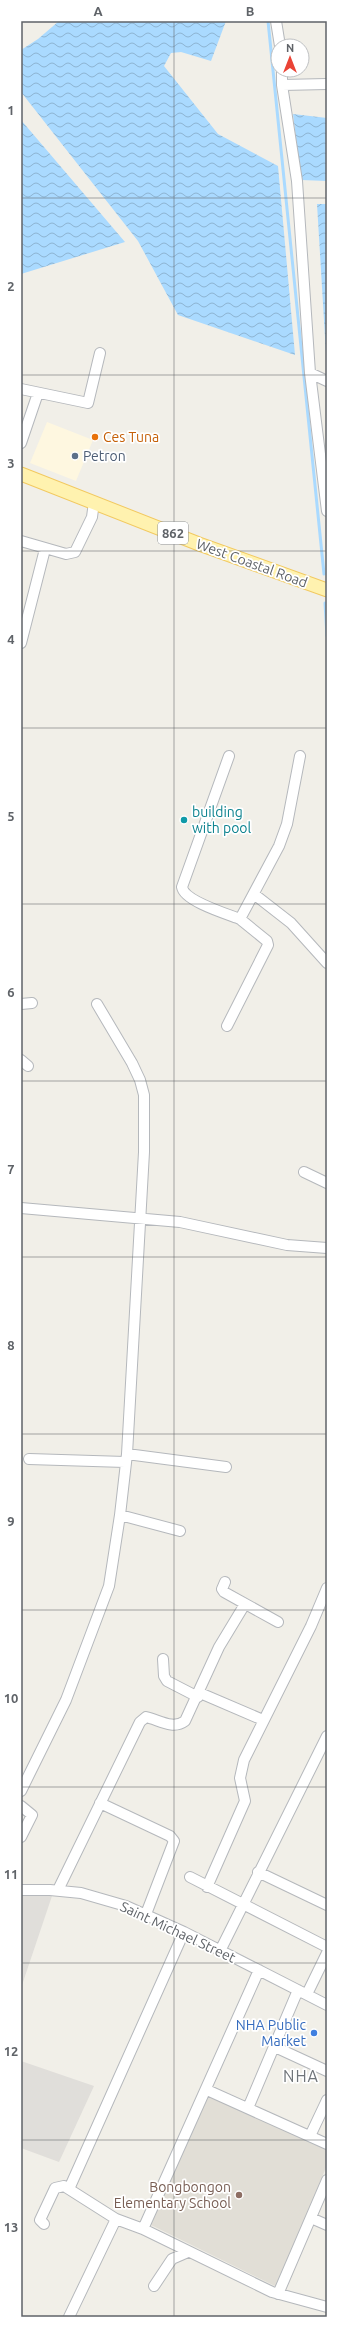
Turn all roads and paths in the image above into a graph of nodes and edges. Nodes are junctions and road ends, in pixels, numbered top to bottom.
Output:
1 (276, 21) edge
2 (279, 38) edge
3 (282, 78) edge
4 (327, 84) edge
5 (282, 85) junction
6 (100, 353) dead end
7 (310, 374) junction
8 (327, 381) edge
9 (21, 389) edge
10 (38, 393) junction
11 (21, 443) edge
12 (21, 474) edge
13 (94, 502) junction
14 (327, 511) edge
15 (21, 541) edge
16 (45, 548) junction
17 (327, 590) edge
18 (21, 643) edge
19 (229, 756) dead end
20 (300, 756) dead end
21 (255, 895) junction
22 (240, 920) junction
23 (327, 963) edge
24 (32, 1003) dead end
25 (21, 1004) edge
26 (97, 1004) dead end
27 (227, 1026) dead end
28 (304, 1172) dead end
29 (327, 1183) edge
30 (21, 1208) edge
31 (140, 1219) junction
32 (327, 1248) edge
33 (126, 1458) junction
34 (29, 1459) dead end
35 (226, 1467) dead end
36 (120, 1515) junction
37 (180, 1530) dead end
38 (225, 1582) dead end
39 (327, 1588) edge
40 (245, 1604) junction
41 (278, 1622) dead end
42 (163, 1659) dead end
43 (199, 1695) junction
44 (263, 1720) junction
45 (327, 1736) edge
46 (21, 1791) edge
47 (100, 1803) junction
48 (21, 1806) edge
49 (21, 1837) edge
50 (258, 1872) junction
51 (190, 1877) dead end
52 (207, 1887) junction
53 (21, 1890) edge
54 (58, 1890) junction
55 (244, 1904) junction
56 (327, 1905) edge
57 (146, 1914) junction
58 (184, 1932) junction
59 (327, 1947) edge
60 (220, 1951) junction
61 (327, 1953) edge
62 (260, 1970) junction
63 (302, 1992) junction
64 (327, 2005) edge
65 (275, 2047) junction
66 (327, 2071) edge
67 (207, 2090) junction
68 (327, 2100) edge
69 (248, 2108) junction
70 (310, 2136) junction
71 (327, 2144) edge
72 (327, 2180) edge
73 (69, 2189) junction
74 (310, 2218) junction
75 (116, 2219) junction
76 (44, 2224) dead end
77 (327, 2225) edge
78 (143, 2230) junction
79 (188, 2252) junction
80 (154, 2286) dead end
81 (278, 2294) junction
82 (327, 2307) edge
83 (69, 2317) edge

1 - 2 street
3 - 5 street
4 - 5 street
5 - 7 street
6 - 10 street
7 - 8 street
7 - 14 street
9 - 10 street
10 - 11 street
12 - 13 main road, West Coastal Road / 862
13 - 16 street
13 - 17 main road, West Coastal Road / 862
15 - 16 street
16 - 18 street
19 - 22 street
20 - 21 street
21 - 22 street
21 - 23 street
22 - 27 street
24 - 25 street
26 - 31 street
28 - 29 street
30 - 31 street
31 - 32 street
31 - 33 street
33 - 34 street
33 - 35 street
33 - 36 street
36 - 37 street
36 - 46 street
38 - 40 street
39 - 44 street
40 - 41 street
40 - 43 street
42 - 43 street
43 - 44 street
43 - 47 street
44 - 52 street
45 - 50 street
47 - 54 street
47 - 57 street
48 - 49 street
50 - 55 street
50 - 56 street
51 - 52 street
52 - 55 street
53 - 54 street, Saint Michael Street
54 - 57 street, Saint Michael Street
55 - 59 street
55 - 60 street
57 - 58 street, Saint Michael Street
58 - 60 street, Saint Michael Street
58 - 73 street
60 - 62 street, Saint Michael Street
61 - 63 street
62 - 63 street, Saint Michael Street
62 - 67 street
63 - 64 street, Saint Michael Street
63 - 65 street
65 - 66 street
65 - 69 street
67 - 69 street
67 - 78 street
68 - 70 street
69 - 70 street
70 - 71 street
72 - 74 street
73 - 75 street
73 - 76 street
74 - 77 street
74 - 81 street
75 - 78 street
75 - 83 street
78 - 79 street
79 - 80 street
79 - 81 street
81 - 82 street

